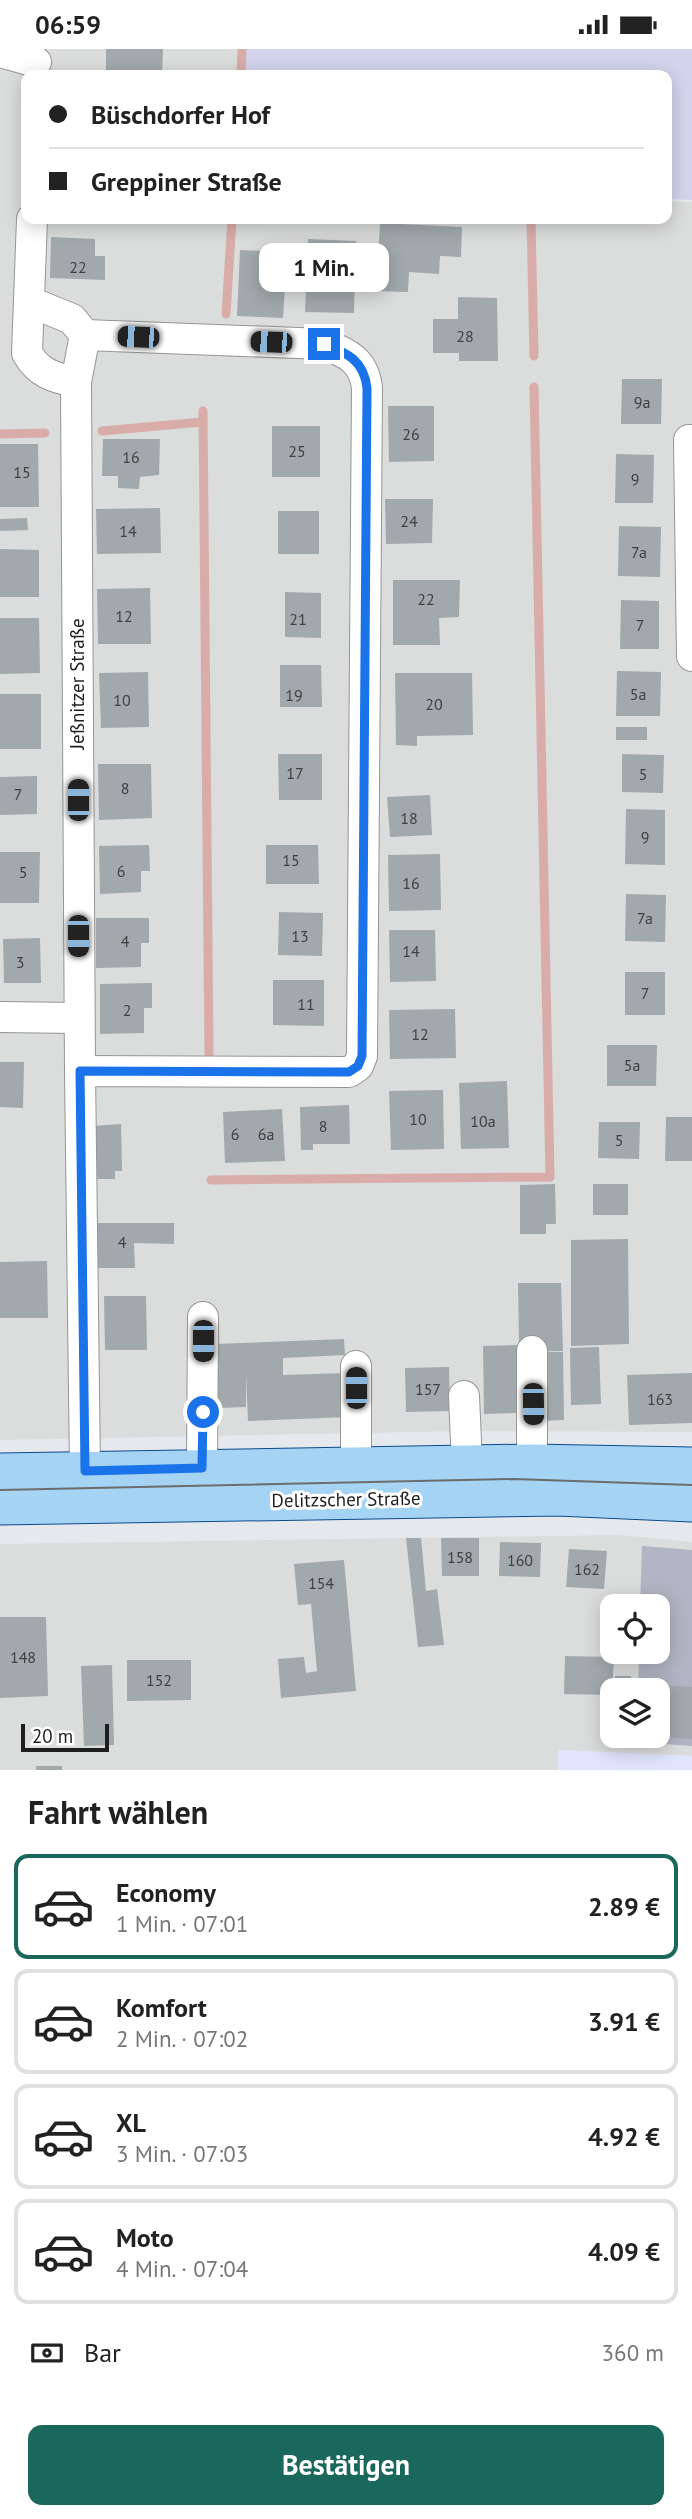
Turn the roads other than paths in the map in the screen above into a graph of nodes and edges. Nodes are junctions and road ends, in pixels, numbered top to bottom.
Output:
1 (0, 52) edge
2 (41, 62) edge
3 (32, 224) edge
4 (30, 302) junction
5 (85, 335) junction
6 (76, 382) junction
7 (689, 440) dead end
8 (691, 487) edge
9 (692, 656) edge
10 (0, 1017) edge
11 (78, 1017) junction
12 (80, 1071) junction
13 (203, 1317) dead end
14 (532, 1351) dead end
15 (356, 1366) dead end
16 (464, 1395) dead end
17 (532, 1463) junction
18 (467, 1464) junction
19 (356, 1466) junction
20 (692, 1466) edge
21 (202, 1468) junction
22 (85, 1471) junction
23 (0, 1472) edge
24 (692, 1503) edge
25 (0, 1506) edge

1 - 2 street
3 - 4 street
4 - 5 street
4 - 6 street
5 - 6 street, Jeßnitzer Straße
5 - 12 street
6 - 11 street, Jeßnitzer Straße
7 - 8 street
8 - 9 street
10 - 11 street
11 - 12 street, Jeßnitzer Straße
12 - 22 street, Jeßnitzer Straße
13 - 21 street
14 - 17 street
15 - 19 street
16 - 18 street
17 - 18 main road, Delitzscher Straße
17 - 20 main road, Delitzscher Straße
18 - 19 main road, Delitzscher Straße
19 - 21 main road, Delitzscher Straße
21 - 22 main road, Delitzscher Straße
22 - 23 main road, Delitzscher Straße
24 - 25 main road, Delitzscher Straße

